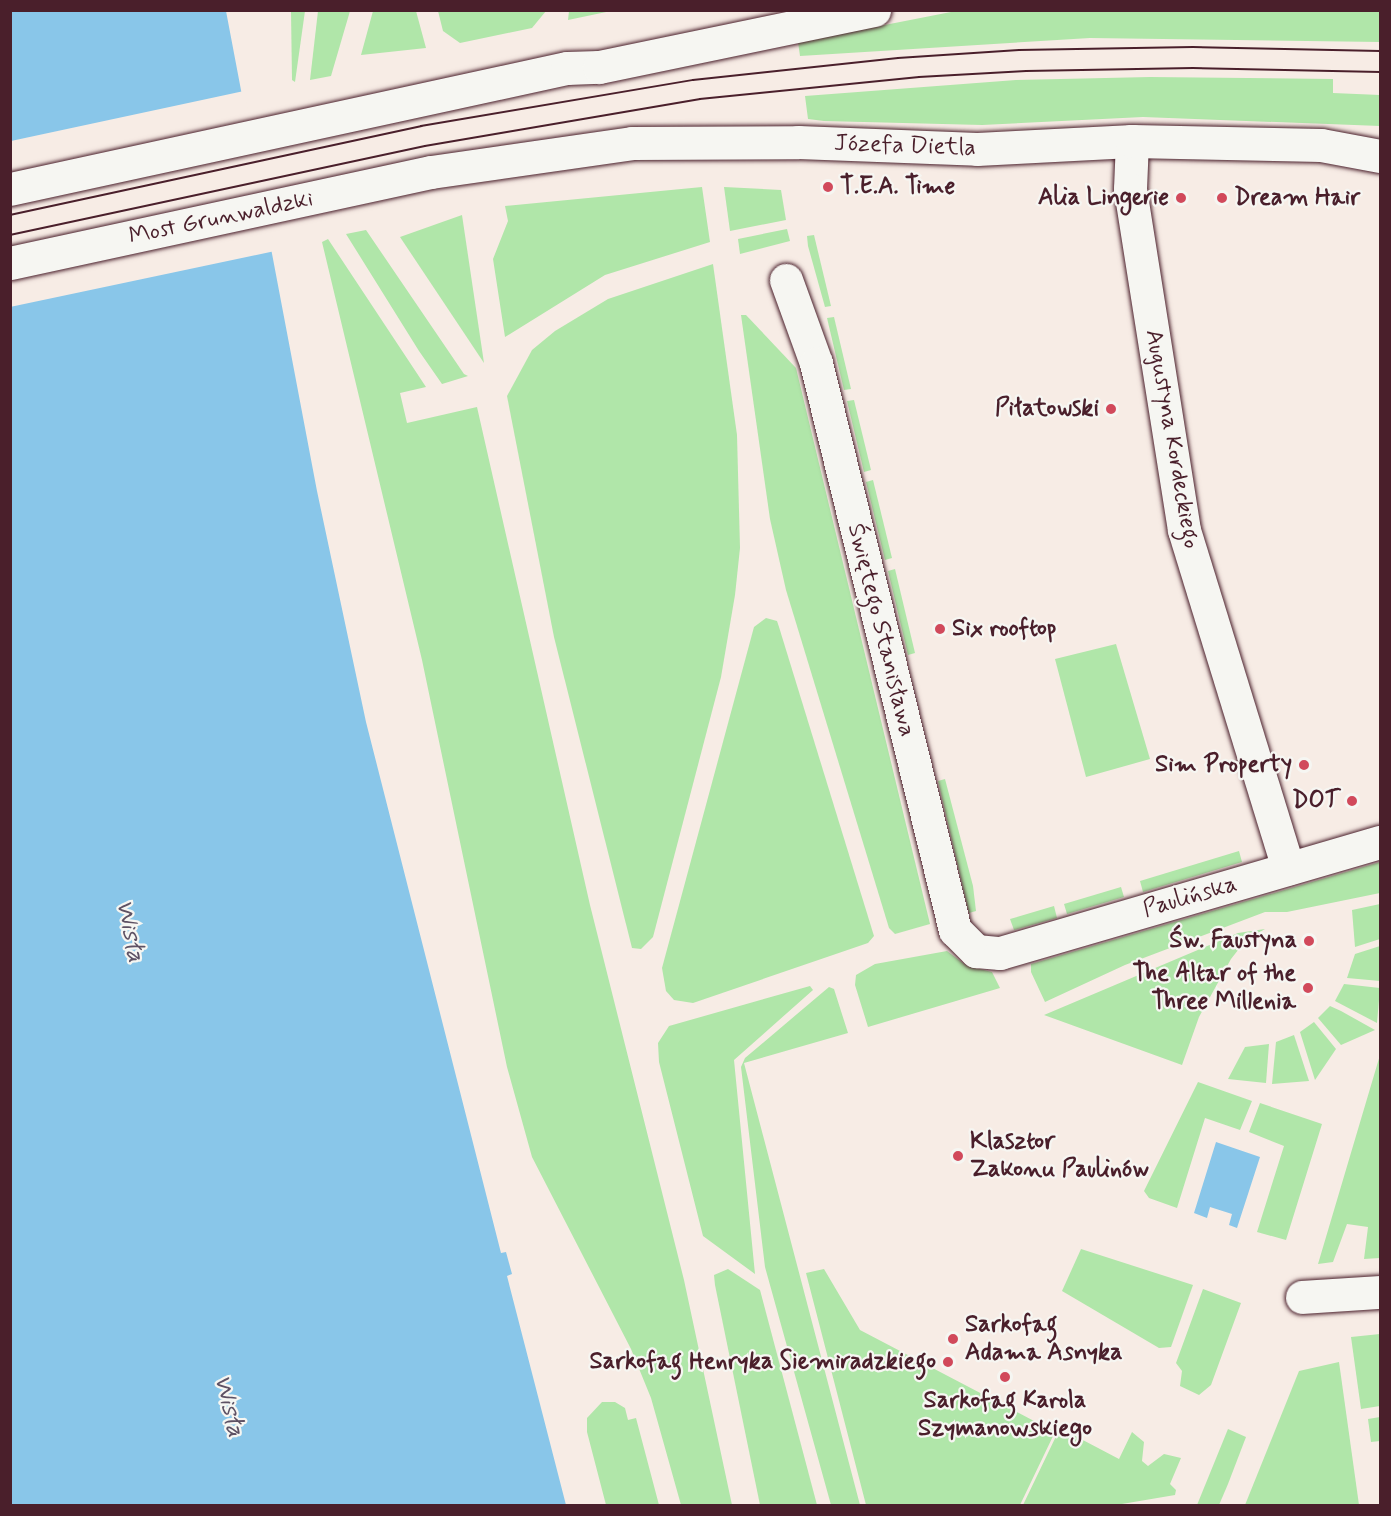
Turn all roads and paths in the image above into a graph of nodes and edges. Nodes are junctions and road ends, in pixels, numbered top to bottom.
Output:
1 (874, 10) edge
2 (1132, 141) junction
3 (1380, 156) edge
4 (431, 172) joint
5 (10, 189) edge
6 (10, 263) edge
7 (786, 280) dead end
8 (1380, 842) edge
9 (1288, 868) junction
10 (1000, 953) joint
11 (1380, 1292) edge
12 (1302, 1297) dead end

1 - 5 street
2 - 3 street, Józefa Dietla
2 - 4 street, Józefa Dietla
2 - 9 street, Augustyna Kordeckiego
4 - 6 street, Most Grunwaldzki
7 - 10 street, Świętego Stanisława
8 - 9 street, Paulińska
9 - 10 street, Paulińska
11 - 12 street

